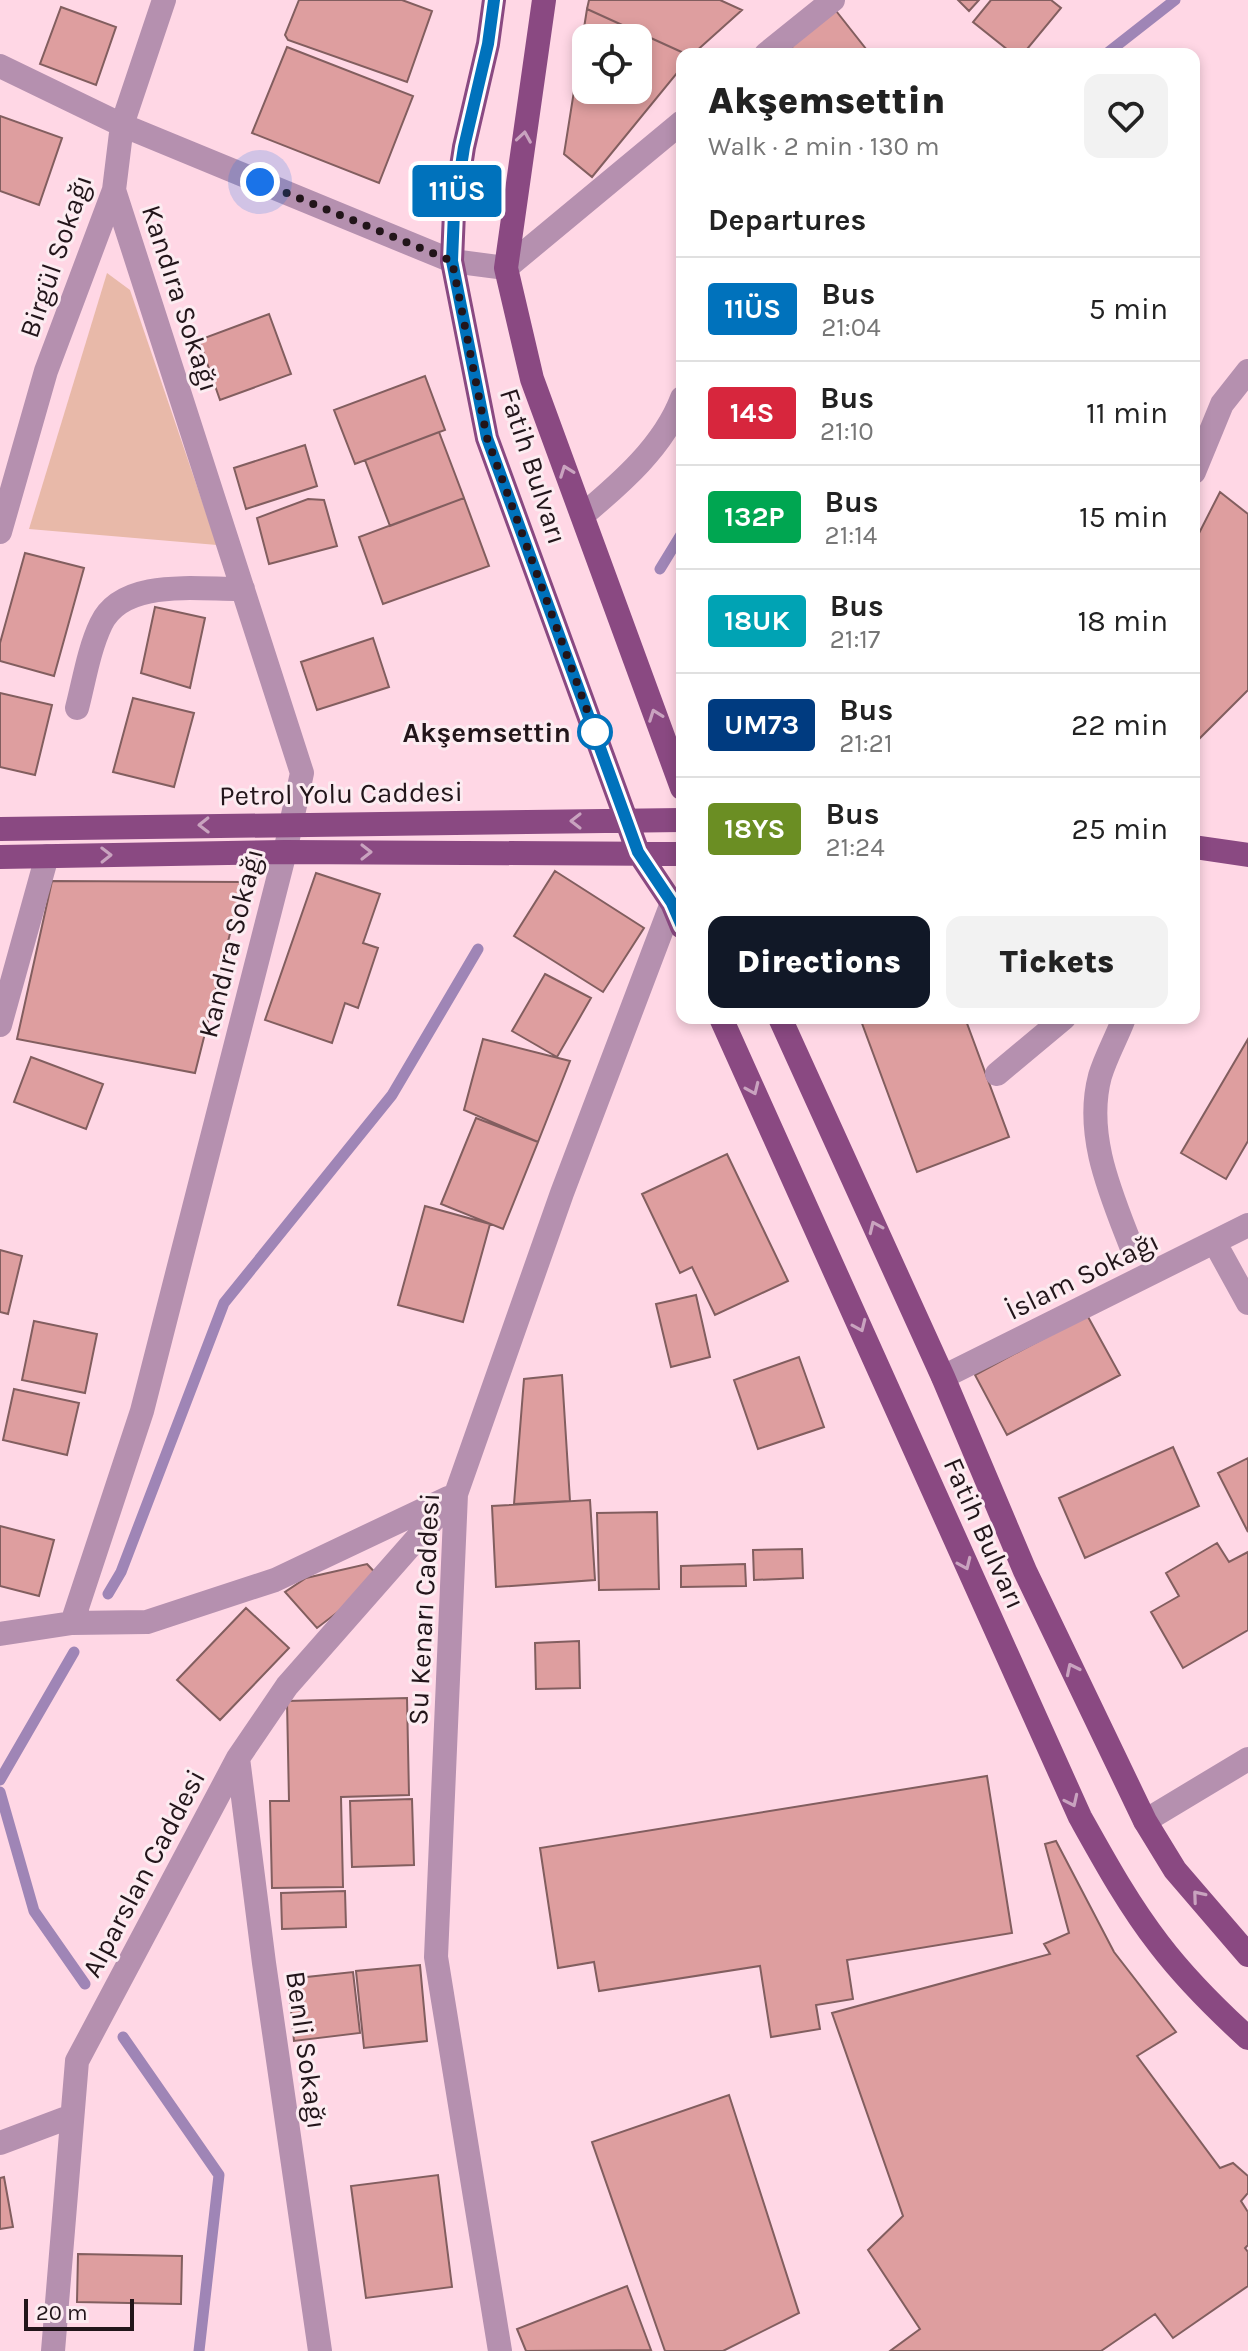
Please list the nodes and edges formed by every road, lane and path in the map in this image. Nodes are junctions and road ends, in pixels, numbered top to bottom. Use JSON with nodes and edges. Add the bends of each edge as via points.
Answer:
{"nodes":[{"id":1,"x":164,"y":0,"type":"edge"},
{"id":2,"x":494,"y":0,"type":"edge"},
{"id":3,"x":544,"y":0,"type":"edge"},
{"id":4,"x":833,"y":0,"type":"edge"},
{"id":5,"x":773,"y":48,"type":"edge"},
{"id":6,"x":0,"y":66,"type":"edge"},
{"id":7,"x":122,"y":125,"type":"junction"},
{"id":8,"x":676,"y":127,"type":"edge"},
{"id":9,"x":114,"y":190,"type":"junction"},
{"id":10,"x":452,"y":261,"type":"junction"},
{"id":11,"x":506,"y":268,"type":"junction"},
{"id":12,"x":1248,"y":371,"type":"edge"},
{"id":13,"x":676,"y":410,"type":"edge"},
{"id":14,"x":1200,"y":457,"type":"edge"},
{"id":15,"x":583,"y":515,"type":"junction"},
{"id":16,"x":0,"y":532,"type":"edge"},
{"id":17,"x":243,"y":589,"type":"junction"},
{"id":18,"x":77,"y":708,"type":"dead end"},
{"id":19,"x":676,"y":771,"type":"edge"},
{"id":20,"x":627,"y":820,"type":"junction"},
{"id":21,"x":676,"y":820,"type":"edge"},
{"id":22,"x":290,"y":823,"type":"junction"},
{"id":23,"x":0,"y":829,"type":"edge"},
{"id":24,"x":1200,"y":848,"type":"edge"},
{"id":25,"x":285,"y":852,"type":"junction"},
{"id":26,"x":638,"y":852,"type":"junction"},
{"id":27,"x":676,"y":854,"type":"edge"},
{"id":28,"x":47,"y":856,"type":"junction"},
{"id":29,"x":1248,"y":856,"type":"edge"},
{"id":30,"x":0,"y":857,"type":"edge"},
{"id":31,"x":1200,"y":858,"type":"edge"},
{"id":32,"x":672,"y":903,"type":"junction"},
{"id":33,"x":676,"y":913,"type":"edge"},
{"id":34,"x":724,"y":1024,"type":"edge"},
{"id":35,"x":783,"y":1024,"type":"edge"},
{"id":36,"x":1057,"y":1024,"type":"edge"},
{"id":37,"x":1122,"y":1024,"type":"edge"},
{"id":38,"x":0,"y":1025,"type":"edge"},
{"id":39,"x":997,"y":1074,"type":"dead end"},
{"id":40,"x":1248,"y":1225,"type":"edge"},
{"id":41,"x":1215,"y":1243,"type":"junction"},
{"id":42,"x":1133,"y":1251,"type":"dead end"},
{"id":43,"x":1248,"y":1303,"type":"edge"},
{"id":44,"x":943,"y":1377,"type":"junction"},
{"id":45,"x":456,"y":1494,"type":"junction"},
{"id":46,"x":72,"y":1623,"type":"junction"},
{"id":47,"x":0,"y":1634,"type":"edge"},
{"id":48,"x":238,"y":1758,"type":"junction"},
{"id":49,"x":1248,"y":1759,"type":"edge"},
{"id":50,"x":1145,"y":1821,"type":"junction"},
{"id":51,"x":1248,"y":1955,"type":"edge"},
{"id":52,"x":1248,"y":2038,"type":"edge"},
{"id":53,"x":72,"y":2116,"type":"junction"},
{"id":54,"x":0,"y":2143,"type":"edge"},
{"id":55,"x":53,"y":2351,"type":"edge"},
{"id":56,"x":320,"y":2351,"type":"edge"},
{"id":57,"x":500,"y":2351,"type":"edge"}],
"edges":[{"from":1,"to":7,"type":"street","name":"Birgül Sokağı"},
{"from":2,"to":10,"type":"main road","name":"Fatih Bulvarı","via":[[464,147]]},
{"from":11,"to":3,"type":"main road","name":"Fatih Bulvarı","one_way":true},
{"from":4,"to":5,"type":"street"},
{"from":6,"to":7,"type":"street"},
{"from":7,"to":9,"type":"street","name":"Birgül Sokağı"},
{"from":7,"to":10,"type":"street"},
{"from":8,"to":11,"type":"street"},
{"from":9,"to":16,"type":"street","name":"Birgül Sokağı","via":[[46,371]]},
{"from":9,"to":17,"type":"street","name":"Kandıra Sokağı"},
{"from":10,"to":11,"type":"street"},
{"from":10,"to":20,"type":"main road","name":"Fatih Bulvarı","via":[[487,438]]},
{"from":15,"to":11,"type":"main road","name":"Fatih Bulvarı","one_way":true,"via":[[532,379]]},
{"from":12,"to":14,"type":"street","via":[[1222,404]]},
{"from":13,"to":15,"type":"street","via":[[652,448]]},
{"from":19,"to":15,"type":"main road","name":"Fatih Bulvarı","one_way":true},
{"from":17,"to":18,"type":"street","via":[[150,590],[119,602],[100,626]]},
{"from":17,"to":22,"type":"street","name":"Kandıra Sokağı","via":[[302,773]]},
{"from":20,"to":21,"type":"main road","name":"Petrol Yolu Caddesi"},
{"from":20,"to":22,"type":"main road","name":"Petrol Yolu Caddesi","one_way":true},
{"from":20,"to":26,"type":"main road","name":"Fatih Bulvarı"},
{"from":22,"to":23,"type":"main road","name":"Petrol Yolu Caddesi","one_way":true},
{"from":22,"to":25,"type":"street","name":"Kandıra Sokağı"},
{"from":24,"to":29,"type":"main road"},
{"from":25,"to":26,"type":"main road","name":"Petrol Yolu Caddesi","one_way":true},
{"from":28,"to":25,"type":"main road","name":"Petrol Yolu Caddesi","one_way":true},
{"from":25,"to":46,"type":"street","name":"Kandıra Sokağı","via":[[142,1411]]},
{"from":26,"to":27,"type":"main road","name":"Petrol Yolu Caddesi"},
{"from":26,"to":32,"type":"main road","name":"Fatih Bulvarı"},
{"from":28,"to":30,"type":"main road","name":"Petrol Yolu Caddesi"},
{"from":28,"to":38,"type":"street"},
{"from":29,"to":31,"type":"main road"},
{"from":32,"to":33,"type":"main road","name":"Fatih Bulvarı"},
{"from":32,"to":45,"type":"street","name":"Su Kenarı Caddesi"},
{"from":34,"to":52,"type":"main road","name":"Fatih Bulvarı","one_way":true,"via":[[1080,1817],[1159,1944]]},
{"from":44,"to":35,"type":"main road","name":"Fatih Bulvarı","one_way":true},
{"from":36,"to":39,"type":"street"},
{"from":37,"to":42,"type":"street","via":[[1100,1076],[1095,1118],[1105,1179]]},
{"from":40,"to":41,"type":"street","name":"İslam Sokağı"},
{"from":41,"to":43,"type":"street"},
{"from":41,"to":44,"type":"street","name":"İslam Sokağı"},
{"from":50,"to":44,"type":"main road","name":"Fatih Bulvarı","one_way":true,"via":[[1025,1571]]},
{"from":45,"to":46,"type":"street","via":[[275,1580],[147,1622]]},
{"from":45,"to":48,"type":"street","name":"Alparslan Caddesi","via":[[287,1686]]},
{"from":45,"to":57,"type":"street","name":"Su Kenarı Caddesi","via":[[436,1957]]},
{"from":46,"to":47,"type":"street"},
{"from":48,"to":53,"type":"street","name":"Alparslan Caddesi","via":[[77,2061]]},
{"from":48,"to":56,"type":"street","name":"Benli Sokağı"},
{"from":49,"to":50,"type":"street"},
{"from":51,"to":50,"type":"main road","name":"Fatih Bulvarı","one_way":true,"via":[[1175,1870]]},
{"from":53,"to":54,"type":"street"},
{"from":53,"to":55,"type":"street","name":"Alparslan Caddesi"}]}
